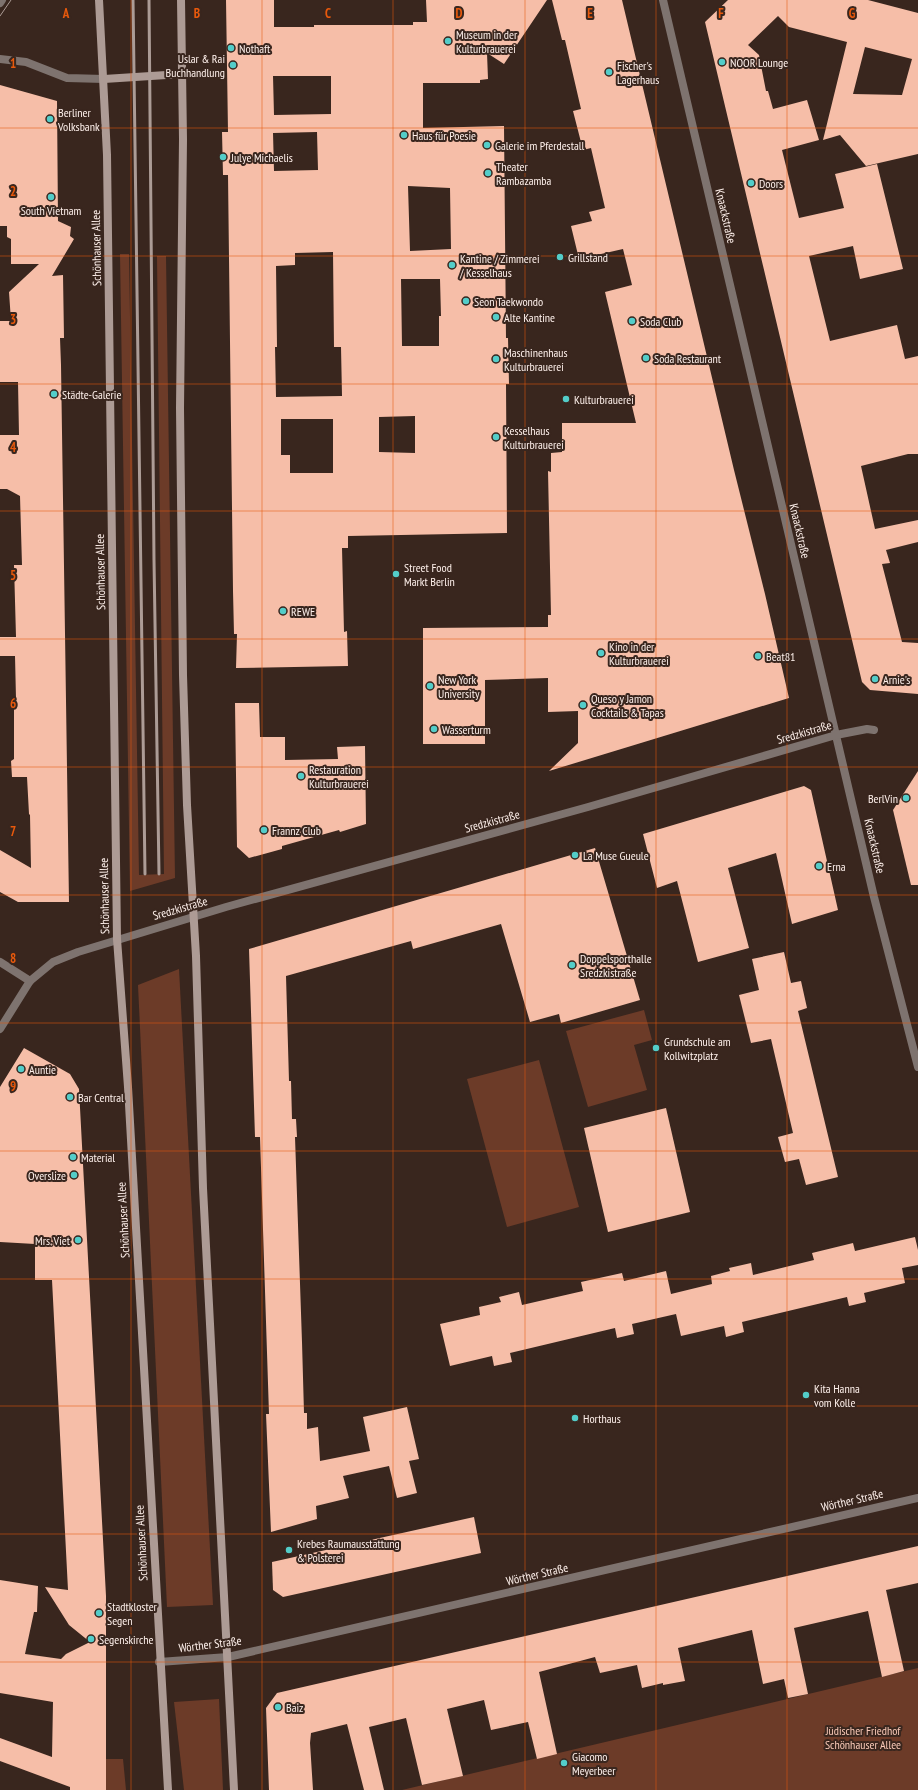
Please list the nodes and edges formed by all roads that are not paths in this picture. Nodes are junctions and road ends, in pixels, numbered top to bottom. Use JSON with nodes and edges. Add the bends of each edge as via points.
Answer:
{"nodes":[{"id":1,"x":99,"y":0,"type":"edge"},
{"id":2,"x":181,"y":0,"type":"edge"},
{"id":3,"x":663,"y":0,"type":"edge"},
{"id":4,"x":0,"y":59,"type":"edge"},
{"id":5,"x":182,"y":74,"type":"junction"},
{"id":6,"x":104,"y":79,"type":"junction"},
{"id":7,"x":874,"y":730,"type":"dead end"},
{"id":8,"x":836,"y":735,"type":"junction"},
{"id":9,"x":194,"y":917,"type":"junction"},
{"id":10,"x":117,"y":939,"type":"junction"},
{"id":11,"x":0,"y":962,"type":"edge"},
{"id":12,"x":30,"y":981,"type":"junction"},
{"id":13,"x":0,"y":1029,"type":"edge"},
{"id":14,"x":918,"y":1067,"type":"edge"},
{"id":15,"x":918,"y":1498,"type":"edge"},
{"id":16,"x":228,"y":1656,"type":"junction"},
{"id":17,"x":159,"y":1662,"type":"junction"},
{"id":18,"x":168,"y":1790,"type":"edge"},
{"id":19,"x":234,"y":1790,"type":"edge"}],
"edges":[{"from":1,"to":6,"type":"main road","name":"Schönhauser Allee"},
{"from":2,"to":5,"type":"main road"},
{"from":3,"to":8,"type":"street","name":"Knaackstraße"},
{"from":4,"to":6,"type":"street","via":[[26,62],[67,78]]},
{"from":5,"to":6,"type":"main road"},
{"from":5,"to":9,"type":"main road","via":[[180,408],[183,676]]},
{"from":6,"to":10,"type":"main road","name":"Schönhauser Allee"},
{"from":7,"to":8,"type":"street","name":"Sredzkistraße"},
{"from":8,"to":9,"type":"street","name":"Sredzkistraße"},
{"from":8,"to":14,"type":"street","name":"Knaackstraße"},
{"from":9,"to":10,"type":"street","name":"Sredzkistraße"},
{"from":9,"to":16,"type":"main road","via":[[203,1188]]},
{"from":10,"to":12,"type":"street","name":"Sredzkistraße","via":[[54,962]]},
{"from":10,"to":17,"type":"main road","name":"Schönhauser Allee"},
{"from":11,"to":12,"type":"street"},
{"from":12,"to":13,"type":"street","name":"Sredzkistraße"},
{"from":15,"to":16,"type":"street","name":"Wörther Straße"},
{"from":16,"to":17,"type":"street","name":"Wörther Straße"},
{"from":16,"to":19,"type":"main road"},
{"from":17,"to":18,"type":"main road","name":"Schönhauser Allee"}]}
